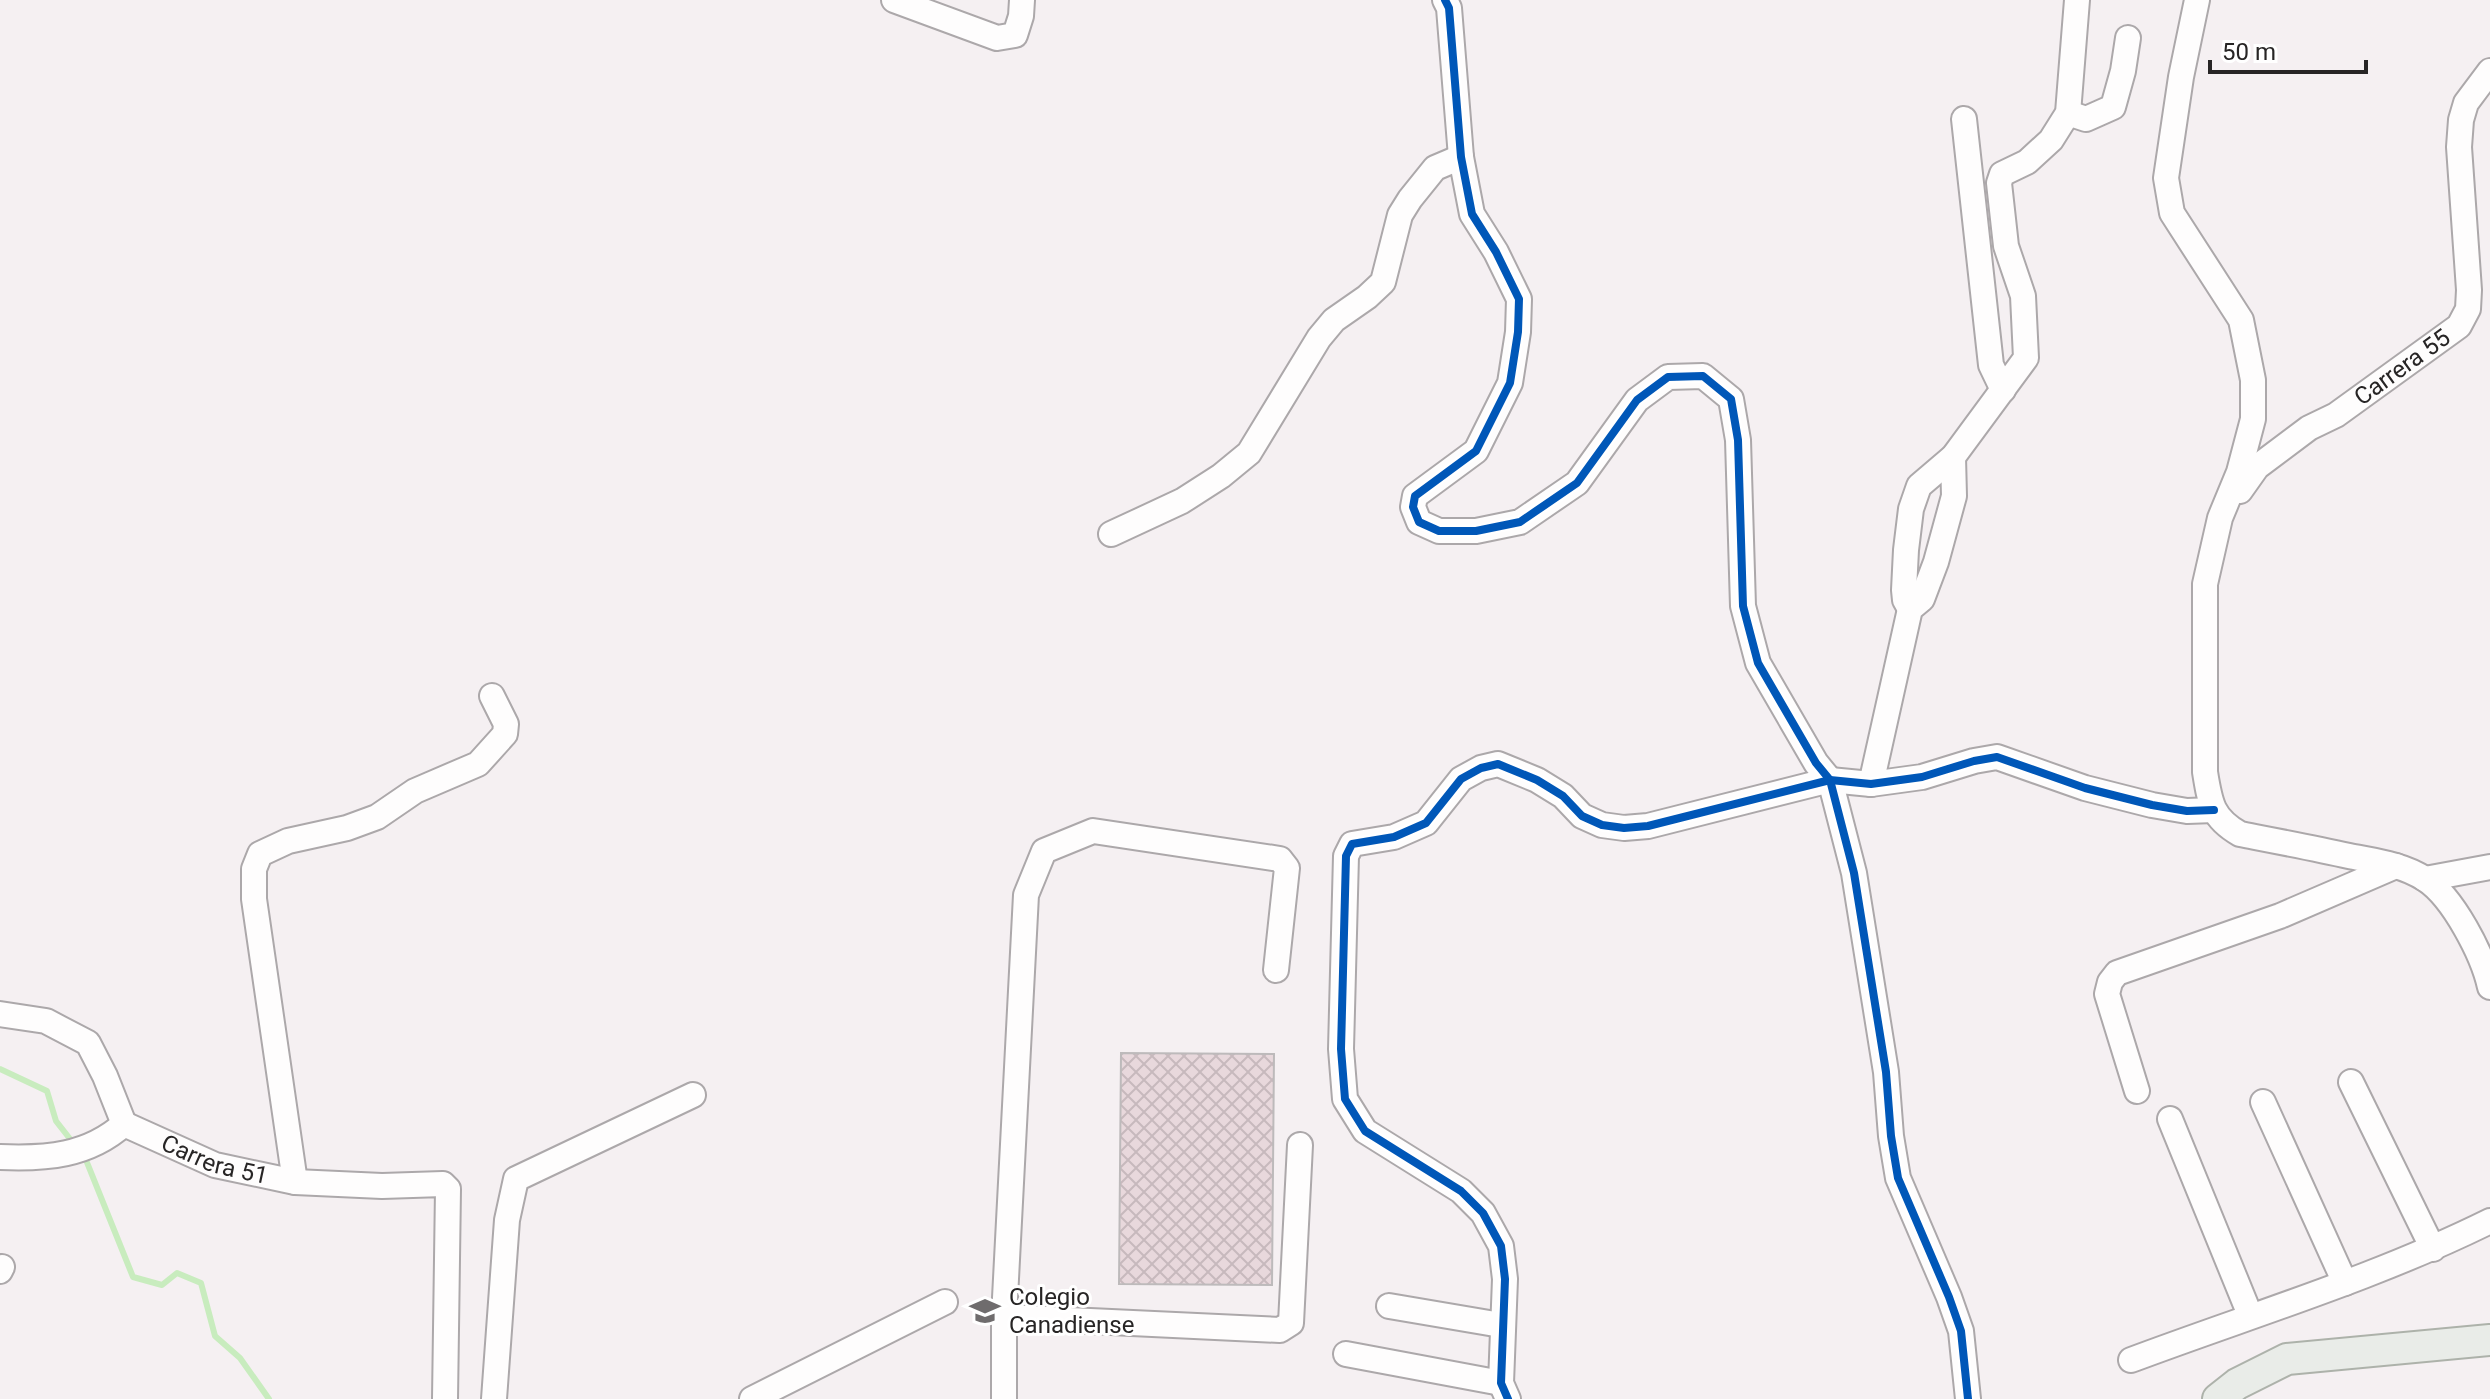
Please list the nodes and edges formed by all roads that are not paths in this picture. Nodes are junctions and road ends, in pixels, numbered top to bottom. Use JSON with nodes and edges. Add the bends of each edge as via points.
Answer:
{"nodes":[{"id":1,"x":894,"y":0,"type":"edge"},
{"id":2,"x":1022,"y":0,"type":"edge"},
{"id":3,"x":1445,"y":0,"type":"edge"},
{"id":4,"x":2077,"y":0,"type":"edge"},
{"id":5,"x":2197,"y":0,"type":"edge"},
{"id":6,"x":2128,"y":38,"type":"dead end"},
{"id":7,"x":2490,"y":71,"type":"edge"},
{"id":8,"x":2068,"y":113,"type":"junction"},
{"id":9,"x":1964,"y":119,"type":"dead end"},
{"id":10,"x":1461,"y":157,"type":"junction"},
{"id":11,"x":2479,"y":306,"type":"edge"},
{"id":12,"x":2003,"y":390,"type":"junction"},
{"id":13,"x":1953,"y":457,"type":"junction"},
{"id":14,"x":2220,"y":518,"type":"junction"},
{"id":15,"x":1111,"y":534,"type":"dead end"},
{"id":16,"x":1910,"y":609,"type":"junction"},
{"id":17,"x":492,"y":696,"type":"dead end"},
{"id":18,"x":1830,"y":780,"type":"junction"},
{"id":19,"x":1871,"y":784,"type":"junction"},
{"id":20,"x":2214,"y":810,"type":"junction"},
{"id":21,"x":2396,"y":866,"type":"junction"},
{"id":22,"x":2490,"y":867,"type":"edge"},
{"id":23,"x":2425,"y":879,"type":"junction"},
{"id":24,"x":1276,"y":970,"type":"dead end"},
{"id":25,"x":2489,"y":976,"type":"edge"},
{"id":26,"x":0,"y":1014,"type":"edge"},
{"id":27,"x":2351,"y":1082,"type":"dead end"},
{"id":28,"x":2137,"y":1091,"type":"dead end"},
{"id":29,"x":693,"y":1095,"type":"dead end"},
{"id":30,"x":2263,"y":1102,"type":"dead end"},
{"id":31,"x":2170,"y":1119,"type":"dead end"},
{"id":32,"x":124,"y":1124,"type":"junction"},
{"id":33,"x":1300,"y":1145,"type":"dead end"},
{"id":34,"x":0,"y":1157,"type":"edge"},
{"id":35,"x":295,"y":1182,"type":"junction"},
{"id":36,"x":2490,"y":1221,"type":"edge"},
{"id":37,"x":2433,"y":1249,"type":"junction"},
{"id":38,"x":2345,"y":1283,"type":"junction"},
{"id":39,"x":945,"y":1302,"type":"dead end"},
{"id":40,"x":1389,"y":1306,"type":"dead end"},
{"id":41,"x":2250,"y":1315,"type":"junction"},
{"id":42,"x":1004,"y":1317,"type":"junction"},
{"id":43,"x":1501,"y":1325,"type":"junction"},
{"id":44,"x":2490,"y":1340,"type":"edge"},
{"id":45,"x":1346,"y":1354,"type":"dead end"},
{"id":46,"x":2131,"y":1360,"type":"dead end"},
{"id":47,"x":1504,"y":1391,"type":"edge"},
{"id":48,"x":445,"y":1399,"type":"edge"},
{"id":49,"x":494,"y":1399,"type":"edge"},
{"id":50,"x":752,"y":1399,"type":"edge"},
{"id":51,"x":1004,"y":1399,"type":"edge"},
{"id":52,"x":1968,"y":1399,"type":"edge"},
{"id":53,"x":2218,"y":1399,"type":"edge"}],
"edges":[{"from":1,"to":2,"type":"street","via":[[997,38],[1015,35]]},
{"from":3,"to":10,"type":"street"},
{"from":4,"to":8,"type":"street"},
{"from":5,"to":14,"type":"street","via":[[2166,178],[2172,213],[2241,320],[2253,380],[2253,419]]},
{"from":6,"to":8,"type":"street","via":[[2113,107],[2086,119]]},
{"from":7,"to":11,"type":"street","name":"Carrera 55","via":[[2466,103],[2459,147],[2469,290]]},
{"from":8,"to":12,"type":"street","via":[[2051,140],[2027,162],[2002,174],[1999,183],[2006,246],[2023,296],[2026,358]]},
{"from":9,"to":12,"type":"street","via":[[1991,365]]},
{"from":10,"to":15,"type":"street","via":[[1435,168],[1410,199],[1400,215],[1383,282],[1319,338],[1249,453],[1182,501]]},
{"from":10,"to":18,"type":"street","via":[[1472,214],[1519,299],[1518,332],[1510,383],[1476,451],[1415,496],[1419,522],[1439,531],[1476,531],[1520,522],[1577,483],[1637,400],[1668,377],[1703,376],[1731,399],[1738,440],[1743,606],[1758,663]]},
{"from":11,"to":14,"type":"street","name":"Carrera 55","via":[[2459,326],[2257,467]]},
{"from":12,"to":13,"type":"street"},
{"from":13,"to":16,"type":"street","via":[[1954,496],[1936,562],[1922,599]]},
{"from":13,"to":16,"type":"street","via":[[1919,486],[1911,509],[1904,590]]},
{"from":14,"to":20,"type":"street","via":[[2204,605],[2205,772]]},
{"from":16,"to":19,"type":"street"},
{"from":17,"to":35,"type":"street","via":[[506,724],[505,734],[478,764],[415,791],[377,817],[288,841],[260,854],[257,861],[254,899]]},
{"from":18,"to":19,"type":"street"},
{"from":18,"to":43,"type":"street","via":[[1624,828],[1582,816],[1563,796],[1498,764],[1461,779],[1426,823],[1394,837],[1352,844],[1346,856],[1341,1049],[1345,1099],[1365,1131],[1461,1191],[1483,1213],[1501,1246]]},
{"from":18,"to":52,"type":"street","via":[[1854,873],[1898,1178],[1961,1331]]},
{"from":19,"to":20,"type":"street","via":[[1997,757],[2085,788],[2187,811]]},
{"from":20,"to":21,"type":"street","via":[[2223,824],[2240,834]]},
{"from":21,"to":23,"type":"street"},
{"from":21,"to":28,"type":"street","via":[[2280,916],[2117,973],[2107,994]]},
{"from":22,"to":23,"type":"street"},
{"from":23,"to":25,"type":"street","via":[[2443,894]]},
{"from":24,"to":42,"type":"street","via":[[1287,868],[1280,859],[1093,831],[1044,851],[1026,895]]},
{"from":26,"to":32,"type":"street","via":[[46,1021],[88,1043]]},
{"from":27,"to":37,"type":"street"},
{"from":29,"to":49,"type":"street","via":[[516,1179],[507,1220]]},
{"from":30,"to":38,"type":"street"},
{"from":31,"to":41,"type":"street"},
{"from":32,"to":34,"type":"street","via":[[107,1139],[77,1151]]},
{"from":32,"to":35,"type":"street","name":"Carrera 51","via":[[215,1165]]},
{"from":33,"to":42,"type":"street","via":[[1291,1323],[1280,1330]]},
{"from":35,"to":48,"type":"street","name":"Carrera 51","via":[[443,1184],[448,1189]]},
{"from":36,"to":37,"type":"street"},
{"from":37,"to":38,"type":"street"},
{"from":38,"to":41,"type":"street"},
{"from":39,"to":50,"type":"street"},
{"from":40,"to":43,"type":"street"},
{"from":41,"to":46,"type":"street"},
{"from":42,"to":51,"type":"street"},
{"from":43,"to":47,"type":"street"},
{"from":44,"to":53,"type":"main road","via":[[2287,1359]]},
{"from":45,"to":47,"type":"street"}]}
